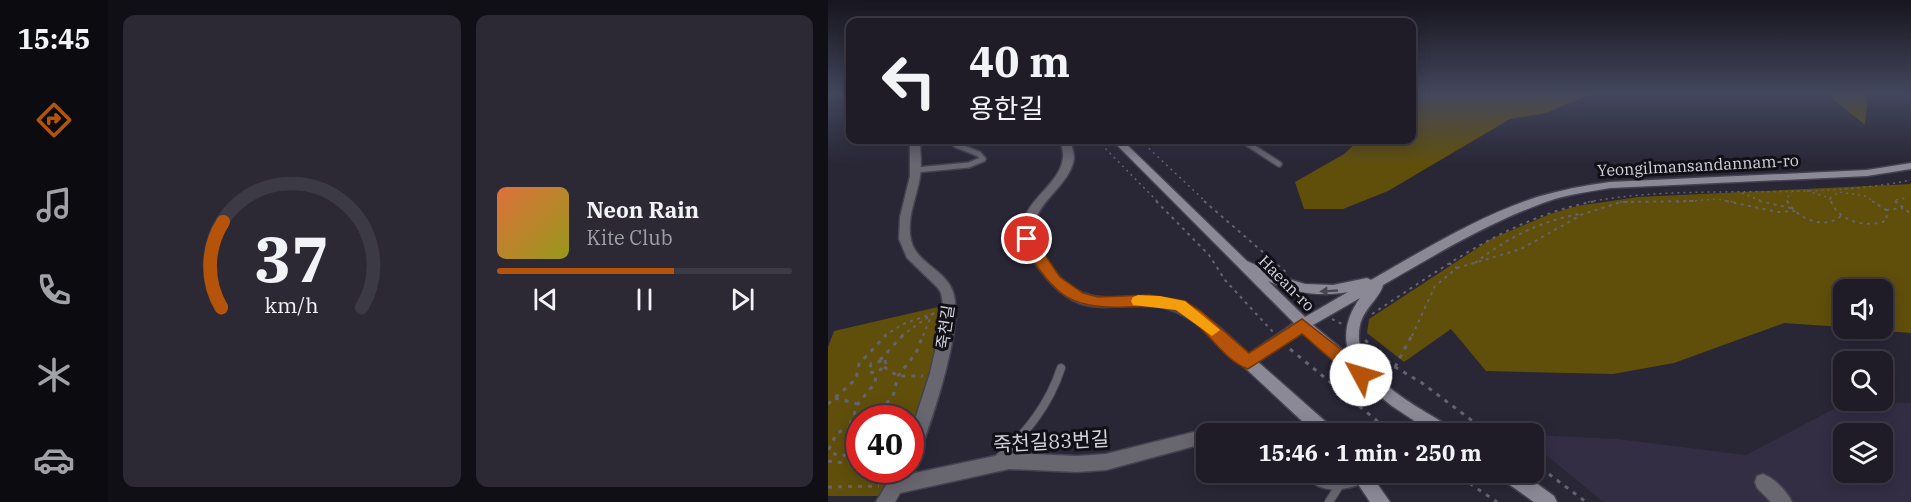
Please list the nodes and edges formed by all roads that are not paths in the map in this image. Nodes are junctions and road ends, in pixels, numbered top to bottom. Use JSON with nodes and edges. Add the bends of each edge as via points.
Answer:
{"nodes":[{"id":1,"x":915,"y":144,"type":"edge"},
{"id":2,"x":956,"y":144,"type":"edge"},
{"id":3,"x":1066,"y":144,"type":"edge"},
{"id":4,"x":1121,"y":144,"type":"edge"},
{"id":5,"x":1248,"y":144,"type":"edge"},
{"id":6,"x":1279,"y":164,"type":"dead end"},
{"id":7,"x":1911,"y":166,"type":"edge"},
{"id":8,"x":915,"y":170,"type":"junction"},
{"id":9,"x":1236,"y":259,"type":"junction"},
{"id":10,"x":1386,"y":277,"type":"junction"},
{"id":11,"x":1302,"y":325,"type":"junction"},
{"id":12,"x":1248,"y":362,"type":"junction"},
{"id":13,"x":1061,"y":368,"type":"dead end"},
{"id":14,"x":1372,"y":383,"type":"junction"},
{"id":15,"x":924,"y":412,"type":"edge"},
{"id":16,"x":1316,"y":423,"type":"edge"},
{"id":17,"x":1432,"y":423,"type":"edge"},
{"id":18,"x":1196,"y":439,"type":"edge"},
{"id":19,"x":994,"y":462,"type":"junction"},
{"id":20,"x":1763,"y":482,"type":"dead end"},
{"id":21,"x":1341,"y":483,"type":"edge"},
{"id":22,"x":1366,"y":483,"type":"edge"},
{"id":23,"x":1521,"y":483,"type":"edge"},
{"id":24,"x":897,"y":485,"type":"joint"},
{"id":25,"x":885,"y":502,"type":"edge"},
{"id":26,"x":1329,"y":502,"type":"edge"},
{"id":27,"x":1381,"y":502,"type":"edge"},
{"id":28,"x":1548,"y":502,"type":"edge"},
{"id":29,"x":1783,"y":502,"type":"edge"}],
"edges":[{"from":1,"to":8,"type":"street","name":"죽천길"},
{"from":2,"to":8,"type":"lane","via":[[983,159],[969,165]]},
{"from":3,"to":12,"type":"street","via":[[1063,173],[1036,206],[1026,232],[1030,246],[1055,280],[1069,293],[1088,301],[1160,301],[1180,305]]},
{"from":4,"to":9,"type":"street","name":"Haean-ro"},
{"from":5,"to":6,"type":"lane"},
{"from":7,"to":10,"type":"street","name":"Yeongilmansandannam-ro","via":[[1577,190],[1520,206],[1485,221]]},
{"from":8,"to":15,"type":"street","name":"죽천길","via":[[903,227],[907,248],[942,286],[949,303],[936,375]]},
{"from":10,"to":9,"type":"street","one_way":true,"via":[[1340,290],[1310,291],[1278,281]]},
{"from":9,"to":11,"type":"street","name":"Haean-ro"},
{"from":10,"to":11,"type":"street","name":"Yeongilmansandannam-ro"},
{"from":10,"to":14,"type":"street","via":[[1360,307],[1352,326],[1353,349]]},
{"from":11,"to":12,"type":"street","name":"Yeongilmansandannam-ro"},
{"from":11,"to":14,"type":"street","name":"Haean-ro"},
{"from":12,"to":16,"type":"street"},
{"from":13,"to":19,"type":"lane","via":[[1052,396],[1022,435]]},
{"from":14,"to":17,"type":"street","name":"Haean-ro"},
{"from":18,"to":19,"type":"street","name":"죽천길83번길","via":[[1090,464]]},
{"from":19,"to":24,"type":"street","name":"죽천길83번길"},
{"from":20,"to":29,"type":"street"},
{"from":21,"to":26,"type":"lane"},
{"from":22,"to":27,"type":"street"},
{"from":23,"to":28,"type":"street"},
{"from":24,"to":25,"type":"street"}]}
